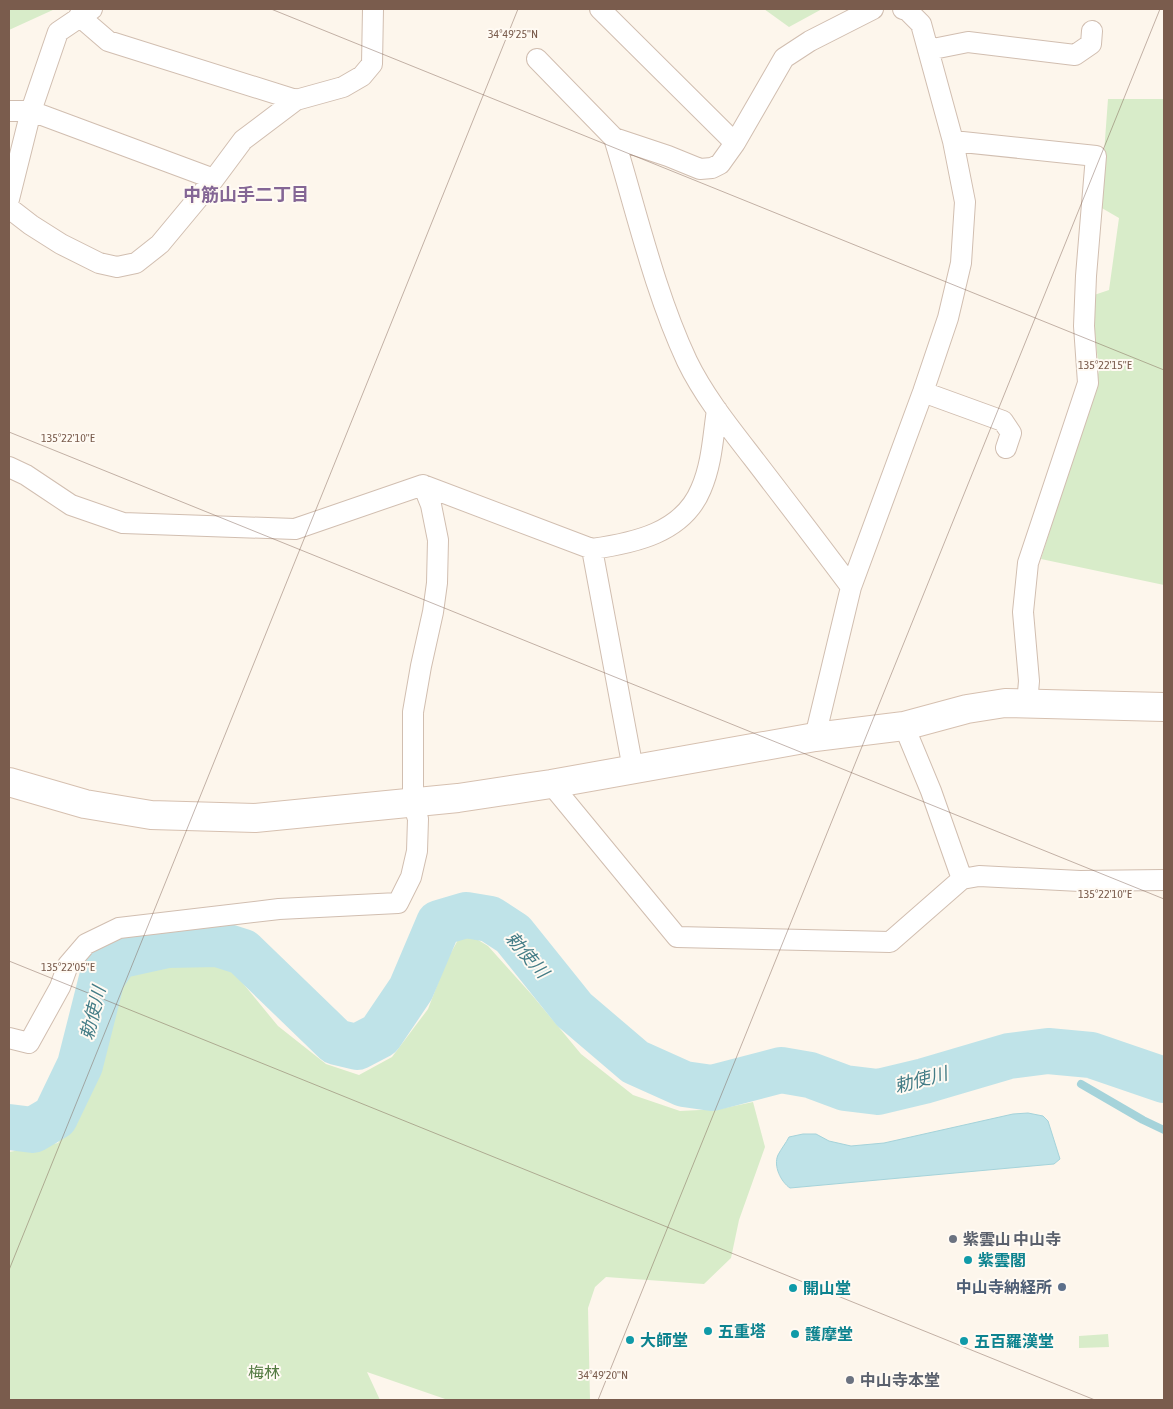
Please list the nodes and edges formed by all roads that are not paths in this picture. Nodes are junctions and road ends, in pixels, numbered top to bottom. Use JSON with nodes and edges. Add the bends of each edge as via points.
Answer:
{"nodes":[{"id":1,"x":373,"y":9,"type":"edge"},
{"id":2,"x":600,"y":9,"type":"edge"},
{"id":3,"x":873,"y":9,"type":"edge"},
{"id":4,"x":903,"y":9,"type":"edge"},
{"id":5,"x":85,"y":12,"type":"edge"},
{"id":6,"x":1092,"y":31,"type":"dead end"},
{"id":7,"x":928,"y":50,"type":"junction"},
{"id":8,"x":536,"y":59,"type":"dead end"},
{"id":9,"x":296,"y":100,"type":"junction"},
{"id":10,"x":9,"y":111,"type":"edge"},
{"id":11,"x":31,"y":111,"type":"junction"},
{"id":12,"x":614,"y":138,"type":"junction"},
{"id":13,"x":953,"y":142,"type":"junction"},
{"id":14,"x":735,"y":143,"type":"junction"},
{"id":15,"x":214,"y":179,"type":"junction"},
{"id":16,"x":9,"y":199,"type":"edge"},
{"id":17,"x":9,"y":208,"type":"edge"},
{"id":18,"x":923,"y":392,"type":"junction"},
{"id":19,"x":716,"y":410,"type":"junction"},
{"id":20,"x":1006,"y":448,"type":"dead end"},
{"id":21,"x":9,"y":467,"type":"edge"},
{"id":22,"x":423,"y":485,"type":"junction"},
{"id":23,"x":592,"y":549,"type":"junction"},
{"id":24,"x":851,"y":587,"type":"junction"},
{"id":25,"x":1028,"y":704,"type":"junction"},
{"id":26,"x":1164,"y":707,"type":"edge"},
{"id":27,"x":904,"y":726,"type":"junction"},
{"id":28,"x":815,"y":738,"type":"junction"},
{"id":29,"x":633,"y":769,"type":"junction"},
{"id":30,"x":9,"y":782,"type":"edge"},
{"id":31,"x":551,"y":784,"type":"junction"},
{"id":32,"x":413,"y":803,"type":"junction"},
{"id":33,"x":962,"y":879,"type":"junction"},
{"id":34,"x":1164,"y":880,"type":"edge"},
{"id":35,"x":9,"y":1038,"type":"edge"}],
"edges":[{"from":1,"to":9,"type":"street","via":[[372,64],[362,76],[343,87]]},
{"from":2,"to":14,"type":"street"},
{"from":3,"to":14,"type":"street","via":[[784,58]]},
{"from":4,"to":7,"type":"street","via":[[921,24]]},
{"from":5,"to":9,"type":"street","via":[[108,41]]},
{"from":5,"to":11,"type":"street","via":[[58,32]]},
{"from":6,"to":7,"type":"street","via":[[1091,44],[1075,55],[968,42]]},
{"from":7,"to":13,"type":"street"},
{"from":8,"to":12,"type":"street"},
{"from":9,"to":15,"type":"street","via":[[243,140]]},
{"from":10,"to":11,"type":"street"},
{"from":11,"to":15,"type":"street"},
{"from":11,"to":16,"type":"street"},
{"from":12,"to":14,"type":"street","via":[[700,169],[720,164]]},
{"from":12,"to":19,"type":"street","via":[[646,254],[666,310],[688,361]]},
{"from":13,"to":18,"type":"street","via":[[965,202],[961,263],[948,318]]},
{"from":13,"to":25,"type":"street","via":[[1096,156],[1084,326],[1088,383],[1028,563],[1023,612]]},
{"from":15,"to":17,"type":"street","via":[[160,244],[136,263],[117,267],[99,263],[61,244]]},
{"from":18,"to":20,"type":"street","via":[[1003,421],[1011,433]]},
{"from":18,"to":24,"type":"street"},
{"from":19,"to":23,"type":"street","via":[[710,458],[694,504],[664,530],[624,544]]},
{"from":19,"to":24,"type":"street"},
{"from":21,"to":22,"type":"street","via":[[71,505],[123,523],[295,530]]},
{"from":22,"to":23,"type":"street"},
{"from":22,"to":32,"type":"street","via":[[438,540],[437,582],[413,712]]},
{"from":23,"to":29,"type":"street"},
{"from":24,"to":28,"type":"street"},
{"from":25,"to":26,"type":"street"},
{"from":25,"to":27,"type":"street","via":[[988,705]]},
{"from":27,"to":28,"type":"street"},
{"from":27,"to":33,"type":"street","via":[[931,790]]},
{"from":28,"to":29,"type":"street"},
{"from":29,"to":31,"type":"street"},
{"from":30,"to":32,"type":"street","via":[[85,804],[151,815],[255,818]]},
{"from":31,"to":32,"type":"street"},
{"from":31,"to":33,"type":"street","via":[[677,937],[890,942]]},
{"from":32,"to":35,"type":"street","via":[[418,819],[417,851],[411,877],[398,903],[279,908],[119,928],[86,944],[68,965],[60,987],[29,1043]]},
{"from":33,"to":34,"type":"street","via":[[980,876],[1080,881]]}]}
